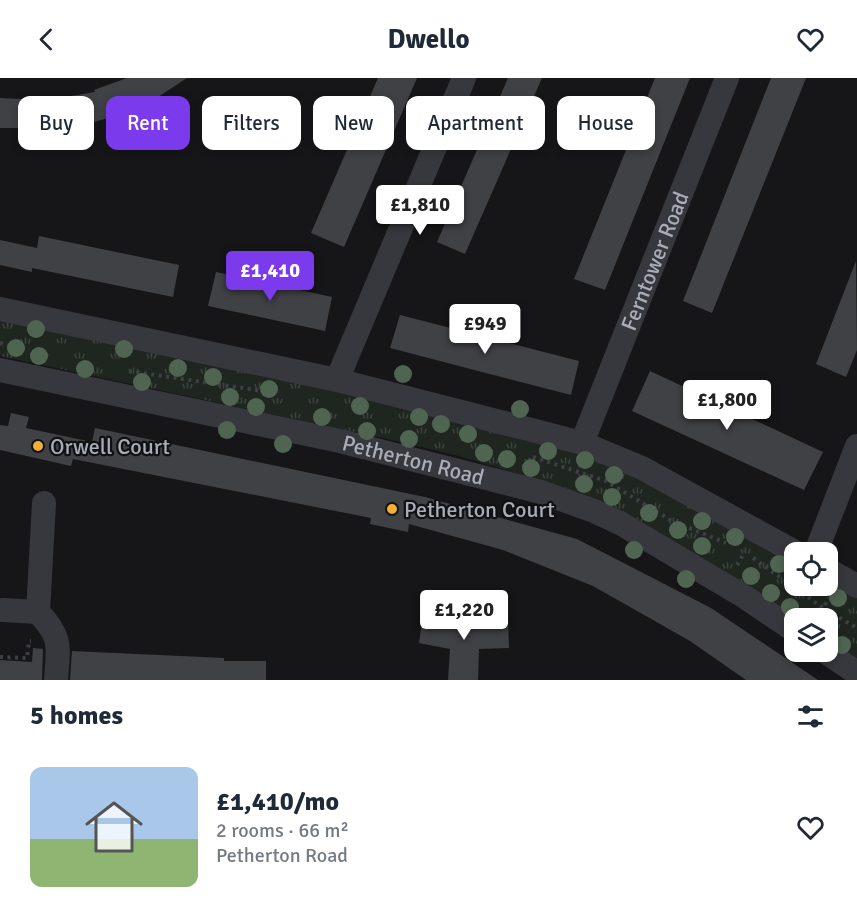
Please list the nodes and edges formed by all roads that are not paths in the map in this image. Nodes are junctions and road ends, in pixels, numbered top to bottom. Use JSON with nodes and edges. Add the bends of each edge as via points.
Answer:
{"nodes":[{"id":1,"x":464,"y":78,"type":"edge"},
{"id":2,"x":727,"y":78,"type":"edge"},
{"id":3,"x":0,"y":309,"type":"edge"},
{"id":4,"x":0,"y":370,"type":"edge"},
{"id":5,"x":337,"y":380,"type":"junction"},
{"id":6,"x":582,"y":443,"type":"junction"},
{"id":7,"x":857,"y":446,"type":"edge"},
{"id":8,"x":44,"y":503,"type":"dead end"},
{"id":9,"x":820,"y":542,"type":"edge"},
{"id":10,"x":784,"y":546,"type":"edge"},
{"id":11,"x":838,"y":582,"type":"edge"},
{"id":12,"x":857,"y":586,"type":"edge"},
{"id":13,"x":3,"y":610,"type":"dead end"},
{"id":14,"x":38,"y":612,"type":"junction"},
{"id":15,"x":784,"y":624,"type":"edge"},
{"id":16,"x":838,"y":660,"type":"edge"},
{"id":17,"x":857,"y":673,"type":"edge"},
{"id":18,"x":56,"y":680,"type":"edge"}],
"edges":[{"from":1,"to":5,"type":"street"},
{"from":2,"to":6,"type":"street","name":"Ferntower Road"},
{"from":3,"to":5,"type":"street"},
{"from":4,"to":15,"type":"street","name":"Petherton Road","via":[[340,441],[541,492],[620,523]]},
{"from":5,"to":6,"type":"street"},
{"from":6,"to":10,"type":"street","via":[[642,468]]},
{"from":7,"to":9,"type":"street"},
{"from":8,"to":14,"type":"street"},
{"from":11,"to":12,"type":"street"},
{"from":13,"to":14,"type":"street"},
{"from":14,"to":18,"type":"street","via":[[58,643]]},
{"from":16,"to":17,"type":"street"}]}
